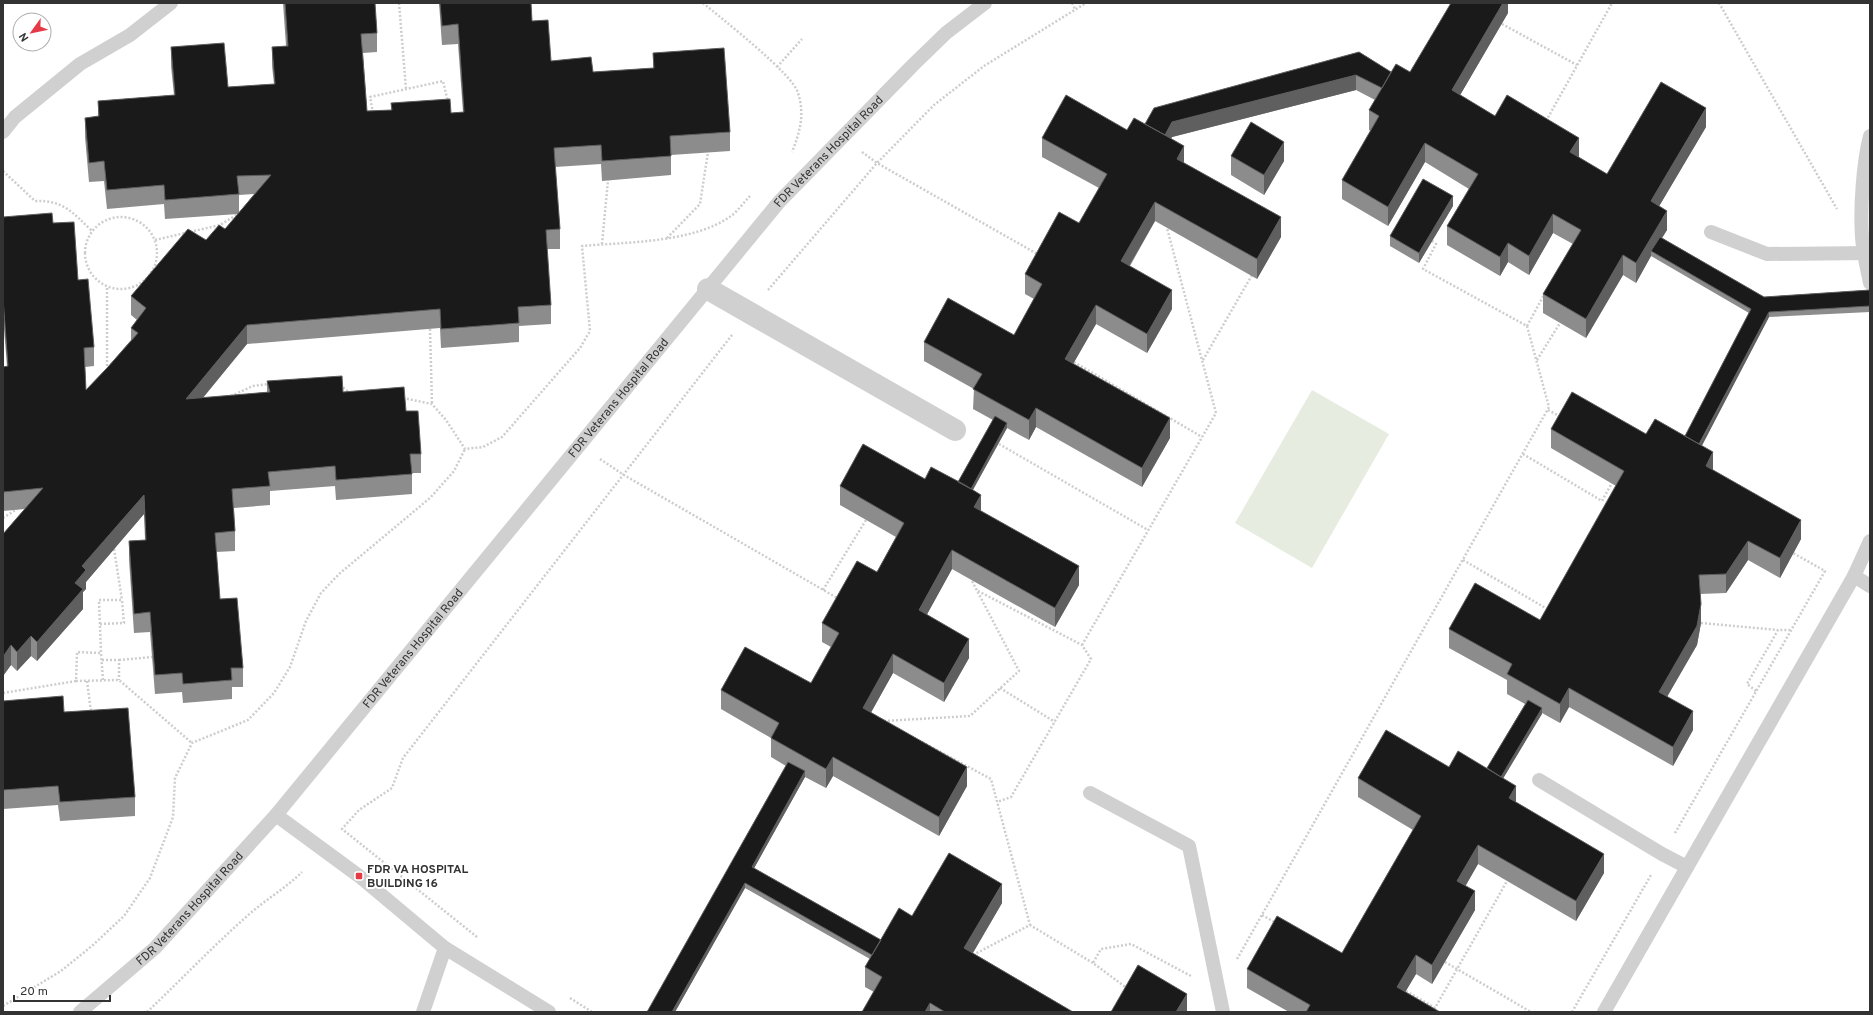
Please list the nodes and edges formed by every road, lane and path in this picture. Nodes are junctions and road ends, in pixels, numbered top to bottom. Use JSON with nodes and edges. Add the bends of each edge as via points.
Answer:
{"nodes":[{"id":1,"x":171,"y":3,"type":"edge"},
{"id":2,"x":399,"y":3,"type":"edge"},
{"id":3,"x":703,"y":3,"type":"edge"},
{"id":4,"x":985,"y":3,"type":"edge"},
{"id":5,"x":1072,"y":3,"type":"edge"},
{"id":6,"x":1086,"y":3,"type":"edge"},
{"id":7,"x":1612,"y":3,"type":"edge"},
{"id":8,"x":1719,"y":3,"type":"edge"},
{"id":9,"x":1075,"y":9,"type":"junction"},
{"id":10,"x":1502,"y":24,"type":"dead end"},
{"id":11,"x":802,"y":39,"type":"dead end"},
{"id":12,"x":1577,"y":65,"type":"junction"},
{"id":13,"x":777,"y":67,"type":"junction"},
{"id":14,"x":406,"y":89,"type":"junction"},
{"id":15,"x":448,"y":103,"type":"edge"},
{"id":16,"x":374,"y":117,"type":"edge"},
{"id":17,"x":1543,"y":126,"type":"edge"},
{"id":18,"x":3,"y":132,"type":"edge"},
{"id":19,"x":1870,"y":136,"type":"edge"},
{"id":20,"x":859,"y":150,"type":"dead end"},
{"id":21,"x":708,"y":152,"type":"edge"},
{"id":22,"x":791,"y":154,"type":"dead end"},
{"id":23,"x":877,"y":163,"type":"junction"},
{"id":24,"x":3,"y":171,"type":"edge"},
{"id":25,"x":608,"y":180,"type":"edge"},
{"id":26,"x":753,"y":193,"type":"dead end"},
{"id":27,"x":239,"y":214,"type":"edge"},
{"id":28,"x":1839,"y":214,"type":"dead end"},
{"id":29,"x":1167,"y":228,"type":"edge"},
{"id":30,"x":92,"y":231,"type":"junction"},
{"id":31,"x":1711,"y":232,"type":"dead end"},
{"id":32,"x":667,"y":238,"type":"junction"},
{"id":33,"x":155,"y":240,"type":"junction"},
{"id":34,"x":1432,"y":242,"type":"edge"},
{"id":35,"x":602,"y":244,"type":"junction"},
{"id":36,"x":1867,"y":253,"type":"edge"},
{"id":37,"x":1044,"y":258,"type":"edge"},
{"id":38,"x":1252,"y":275,"type":"edge"},
{"id":39,"x":1870,"y":283,"type":"edge"},
{"id":40,"x":107,"y":287,"type":"junction"},
{"id":41,"x":708,"y":289,"type":"junction"},
{"id":42,"x":766,"y":292,"type":"dead end"},
{"id":43,"x":1546,"y":292,"type":"edge"},
{"id":44,"x":1560,"y":324,"type":"edge"},
{"id":45,"x":1527,"y":326,"type":"junction"},
{"id":46,"x":430,"y":329,"type":"edge"},
{"id":47,"x":736,"y":330,"type":"dead end"},
{"id":48,"x":1203,"y":360,"type":"junction"},
{"id":49,"x":1536,"y":360,"type":"junction"},
{"id":50,"x":1074,"y":362,"type":"edge"},
{"id":51,"x":107,"y":372,"type":"edge"},
{"id":52,"x":335,"y":380,"type":"edge"},
{"id":53,"x":276,"y":383,"type":"edge"},
{"id":54,"x":355,"y":396,"type":"edge"},
{"id":55,"x":228,"y":398,"type":"edge"},
{"id":56,"x":398,"y":398,"type":"edge"},
{"id":57,"x":432,"y":404,"type":"junction"},
{"id":58,"x":1548,"y":410,"type":"junction"},
{"id":59,"x":1566,"y":420,"type":"edge"},
{"id":60,"x":955,"y":430,"type":"dead end"},
{"id":61,"x":1202,"y":437,"type":"junction"},
{"id":62,"x":999,"y":444,"type":"edge"},
{"id":63,"x":465,"y":450,"type":"junction"},
{"id":64,"x":1522,"y":454,"type":"junction"},
{"id":65,"x":600,"y":459,"type":"dead end"},
{"id":66,"x":624,"y":475,"type":"junction"},
{"id":67,"x":1612,"y":483,"type":"edge"},
{"id":68,"x":17,"y":509,"type":"edge"},
{"id":69,"x":3,"y":518,"type":"edge"},
{"id":70,"x":866,"y":520,"type":"edge"},
{"id":71,"x":1148,"y":530,"type":"junction"},
{"id":72,"x":1870,"y":541,"type":"edge"},
{"id":73,"x":114,"y":549,"type":"edge"},
{"id":74,"x":1793,"y":553,"type":"edge"},
{"id":75,"x":1463,"y":560,"type":"junction"},
{"id":76,"x":1854,"y":576,"type":"junction"},
{"id":77,"x":972,"y":581,"type":"edge"},
{"id":78,"x":1870,"y":586,"type":"edge"},
{"id":79,"x":823,"y":590,"type":"junction"},
{"id":80,"x":978,"y":591,"type":"junction"},
{"id":81,"x":122,"y":600,"type":"junction"},
{"id":82,"x":845,"y":602,"type":"edge"},
{"id":83,"x":1555,"y":613,"type":"edge"},
{"id":84,"x":1701,"y":623,"type":"edge"},
{"id":85,"x":100,"y":624,"type":"junction"},
{"id":86,"x":1778,"y":630,"type":"junction"},
{"id":87,"x":1791,"y":630,"type":"junction"},
{"id":88,"x":1082,"y":644,"type":"junction"},
{"id":89,"x":101,"y":653,"type":"junction"},
{"id":90,"x":152,"y":657,"type":"edge"},
{"id":91,"x":102,"y":660,"type":"junction"},
{"id":92,"x":119,"y":660,"type":"junction"},
{"id":93,"x":103,"y":680,"type":"junction"},
{"id":94,"x":119,"y":680,"type":"junction"},
{"id":95,"x":76,"y":681,"type":"junction"},
{"id":96,"x":87,"y":681,"type":"junction"},
{"id":97,"x":1000,"y":688,"type":"junction"},
{"id":98,"x":1756,"y":691,"type":"junction"},
{"id":99,"x":3,"y":693,"type":"edge"},
{"id":100,"x":92,"y":715,"type":"edge"},
{"id":101,"x":877,"y":717,"type":"edge"},
{"id":102,"x":884,"y":721,"type":"junction"},
{"id":103,"x":1055,"y":722,"type":"junction"},
{"id":104,"x":891,"y":724,"type":"edge"},
{"id":105,"x":918,"y":739,"type":"edge"},
{"id":106,"x":192,"y":743,"type":"junction"},
{"id":107,"x":1539,"y":780,"type":"dead end"},
{"id":108,"x":1090,"y":793,"type":"dead end"},
{"id":109,"x":997,"y":802,"type":"junction"},
{"id":110,"x":276,"y":815,"type":"junction"},
{"id":111,"x":1675,"y":833,"type":"dead end"},
{"id":112,"x":1687,"y":867,"type":"junction"},
{"id":113,"x":302,"y":872,"type":"dead end"},
{"id":114,"x":1651,"y":874,"type":"dead end"},
{"id":115,"x":1507,"y":881,"type":"edge"},
{"id":116,"x":1262,"y":915,"type":"junction"},
{"id":117,"x":1030,"y":925,"type":"junction"},
{"id":118,"x":1282,"y":926,"type":"edge"},
{"id":119,"x":482,"y":941,"type":"dead end"},
{"id":120,"x":445,"y":948,"type":"junction"},
{"id":121,"x":971,"y":956,"type":"edge"},
{"id":122,"x":1093,"y":962,"type":"junction"},
{"id":123,"x":1445,"y":962,"type":"edge"},
{"id":124,"x":1457,"y":968,"type":"junction"},
{"id":125,"x":1219,"y":991,"type":"junction"},
{"id":126,"x":1406,"y":991,"type":"edge"},
{"id":127,"x":1134,"y":993,"type":"edge"},
{"id":128,"x":566,"y":996,"type":"dead end"},
{"id":129,"x":3,"y":1006,"type":"edge"},
{"id":130,"x":80,"y":1012,"type":"edge"},
{"id":131,"x":147,"y":1012,"type":"edge"},
{"id":132,"x":423,"y":1012,"type":"edge"},
{"id":133,"x":549,"y":1012,"type":"edge"},
{"id":134,"x":592,"y":1012,"type":"edge"},
{"id":135,"x":1223,"y":1012,"type":"edge"},
{"id":136,"x":1531,"y":1012,"type":"edge"},
{"id":137,"x":1572,"y":1012,"type":"edge"},
{"id":138,"x":1604,"y":1012,"type":"edge"}],
"edges":[{"from":1,"to":18,"type":"lane","via":[[130,35],[80,64],[15,117]]},
{"from":2,"to":14,"type":"path"},
{"from":3,"to":13,"type":"path"},
{"from":4,"to":41,"type":"lane","name":"FDR Veterans Hospital Road","via":[[946,33],[779,202]]},
{"from":5,"to":9,"type":"path"},
{"from":6,"to":9,"type":"path"},
{"from":7,"to":12,"type":"path"},
{"from":8,"to":28,"type":"path"},
{"from":9,"to":23,"type":"path","via":[[984,66],[934,105]]},
{"from":10,"to":12,"type":"path"},
{"from":11,"to":13,"type":"path"},
{"from":12,"to":17,"type":"path"},
{"from":13,"to":22,"type":"path","via":[[798,91],[802,113],[801,131]]},
{"from":14,"to":15,"type":"path","via":[[443,80]]},
{"from":14,"to":16,"type":"path","via":[[370,97]]},
{"from":19,"to":36,"type":"lane","via":[[1863,198],[1862,237]]},
{"from":20,"to":23,"type":"path"},
{"from":21,"to":32,"type":"path","via":[[700,204]]},
{"from":23,"to":37,"type":"path"},
{"from":23,"to":42,"type":"path"},
{"from":24,"to":30,"type":"path","via":[[35,200],[50,200],[64,206]]},
{"from":25,"to":35,"type":"path"},
{"from":26,"to":32,"type":"path","via":[[731,216],[711,226],[676,238]]},
{"from":27,"to":33,"type":"path","via":[[220,226]]},
{"from":29,"to":48,"type":"path"},
{"from":30,"to":33,"type":"path","via":[[107,219],[126,217],[138,221],[148,229]]},
{"from":30,"to":40,"type":"path","via":[[86,242],[84,254],[87,267],[94,278]]},
{"from":31,"to":36,"type":"lane","via":[[1767,254]]},
{"from":32,"to":35,"type":"path"},
{"from":33,"to":40,"type":"path","via":[[158,252],[156,265],[150,276],[141,284],[129,289],[116,290]]},
{"from":34,"to":45,"type":"path","via":[[1436,244],[1423,269]]},
{"from":35,"to":63,"type":"path","via":[[582,246],[590,331],[580,348],[502,437],[484,447]]},
{"from":36,"to":39,"type":"lane"},
{"from":38,"to":48,"type":"path"},
{"from":40,"to":51,"type":"path"},
{"from":41,"to":60,"type":"street"},
{"from":41,"to":110,"type":"lane","name":"FDR Veterans Hospital Road"},
{"from":43,"to":45,"type":"path"},
{"from":44,"to":49,"type":"path"},
{"from":45,"to":49,"type":"path"},
{"from":46,"to":57,"type":"path"},
{"from":47,"to":66,"type":"path"},
{"from":48,"to":61,"type":"path","via":[[1216,413]]},
{"from":49,"to":58,"type":"path"},
{"from":50,"to":61,"type":"path"},
{"from":52,"to":54,"type":"path"},
{"from":53,"to":55,"type":"path","via":[[253,386]]},
{"from":56,"to":57,"type":"path"},
{"from":57,"to":63,"type":"path","via":[[446,420]]},
{"from":58,"to":59,"type":"path"},
{"from":58,"to":64,"type":"path"},
{"from":61,"to":71,"type":"path"},
{"from":62,"to":71,"type":"path"},
{"from":63,"to":106,"type":"path","via":[[454,472],[430,498],[339,574],[321,593],[306,621],[290,667],[274,693],[248,720]]},
{"from":64,"to":67,"type":"path","via":[[1602,501]]},
{"from":64,"to":75,"type":"path"},
{"from":65,"to":66,"type":"path"},
{"from":66,"to":79,"type":"path"},
{"from":66,"to":119,"type":"path","via":[[403,758],[392,788],[359,810],[342,829]]},
{"from":68,"to":69,"type":"path"},
{"from":70,"to":79,"type":"path"},
{"from":71,"to":88,"type":"path"},
{"from":72,"to":76,"type":"lane"},
{"from":73,"to":81,"type":"path"},
{"from":74,"to":87,"type":"path","via":[[1825,571]]},
{"from":75,"to":83,"type":"path"},
{"from":75,"to":116,"type":"path"},
{"from":76,"to":78,"type":"lane"},
{"from":76,"to":112,"type":"lane"},
{"from":77,"to":80,"type":"path"},
{"from":79,"to":82,"type":"path"},
{"from":80,"to":88,"type":"path"},
{"from":80,"to":97,"type":"path","via":[[1019,671]]},
{"from":81,"to":85,"type":"path","via":[[99,600]]},
{"from":81,"to":85,"type":"path","via":[[124,623]]},
{"from":84,"to":86,"type":"path"},
{"from":85,"to":89,"type":"path"},
{"from":86,"to":87,"type":"path"},
{"from":86,"to":98,"type":"path","via":[[1747,684]]},
{"from":87,"to":98,"type":"path"},
{"from":88,"to":103,"type":"path","via":[[1091,659]]},
{"from":89,"to":91,"type":"path"},
{"from":89,"to":95,"type":"path","via":[[77,652]]},
{"from":90,"to":92,"type":"path"},
{"from":91,"to":92,"type":"path"},
{"from":91,"to":93,"type":"path"},
{"from":92,"to":94,"type":"path"},
{"from":93,"to":94,"type":"path"},
{"from":93,"to":96,"type":"path"},
{"from":94,"to":106,"type":"path"},
{"from":95,"to":96,"type":"path"},
{"from":95,"to":99,"type":"path"},
{"from":96,"to":100,"type":"path"},
{"from":97,"to":102,"type":"path","via":[[970,716]]},
{"from":97,"to":103,"type":"path"},
{"from":98,"to":111,"type":"path"},
{"from":101,"to":102,"type":"path"},
{"from":102,"to":104,"type":"path"},
{"from":103,"to":109,"type":"path","via":[[1011,797]]},
{"from":105,"to":109,"type":"path","via":[[991,779]]},
{"from":106,"to":129,"type":"path","via":[[175,778],[173,817],[150,878],[124,916],[61,972]]},
{"from":107,"to":112,"type":"lane"},
{"from":108,"to":125,"type":"lane","via":[[1189,846]]},
{"from":109,"to":117,"type":"path"},
{"from":110,"to":120,"type":"lane","via":[[359,876]]},
{"from":110,"to":130,"type":"lane","name":"FDR Veterans Hospital Road","via":[[155,948]]},
{"from":112,"to":138,"type":"lane"},
{"from":113,"to":131,"type":"path","via":[[289,885],[244,918]]},
{"from":114,"to":137,"type":"path"},
{"from":115,"to":124,"type":"path"},
{"from":116,"to":118,"type":"path"},
{"from":116,"to":125,"type":"path"},
{"from":117,"to":121,"type":"path"},
{"from":117,"to":122,"type":"path"},
{"from":120,"to":132,"type":"lane"},
{"from":120,"to":133,"type":"lane"},
{"from":122,"to":125,"type":"path","via":[[1101,949],[1131,944]]},
{"from":122,"to":127,"type":"path"},
{"from":123,"to":124,"type":"path"},
{"from":124,"to":126,"type":"path","via":[[1435,1008]]},
{"from":124,"to":136,"type":"path"},
{"from":125,"to":135,"type":"lane"},
{"from":128,"to":134,"type":"path"}]}
